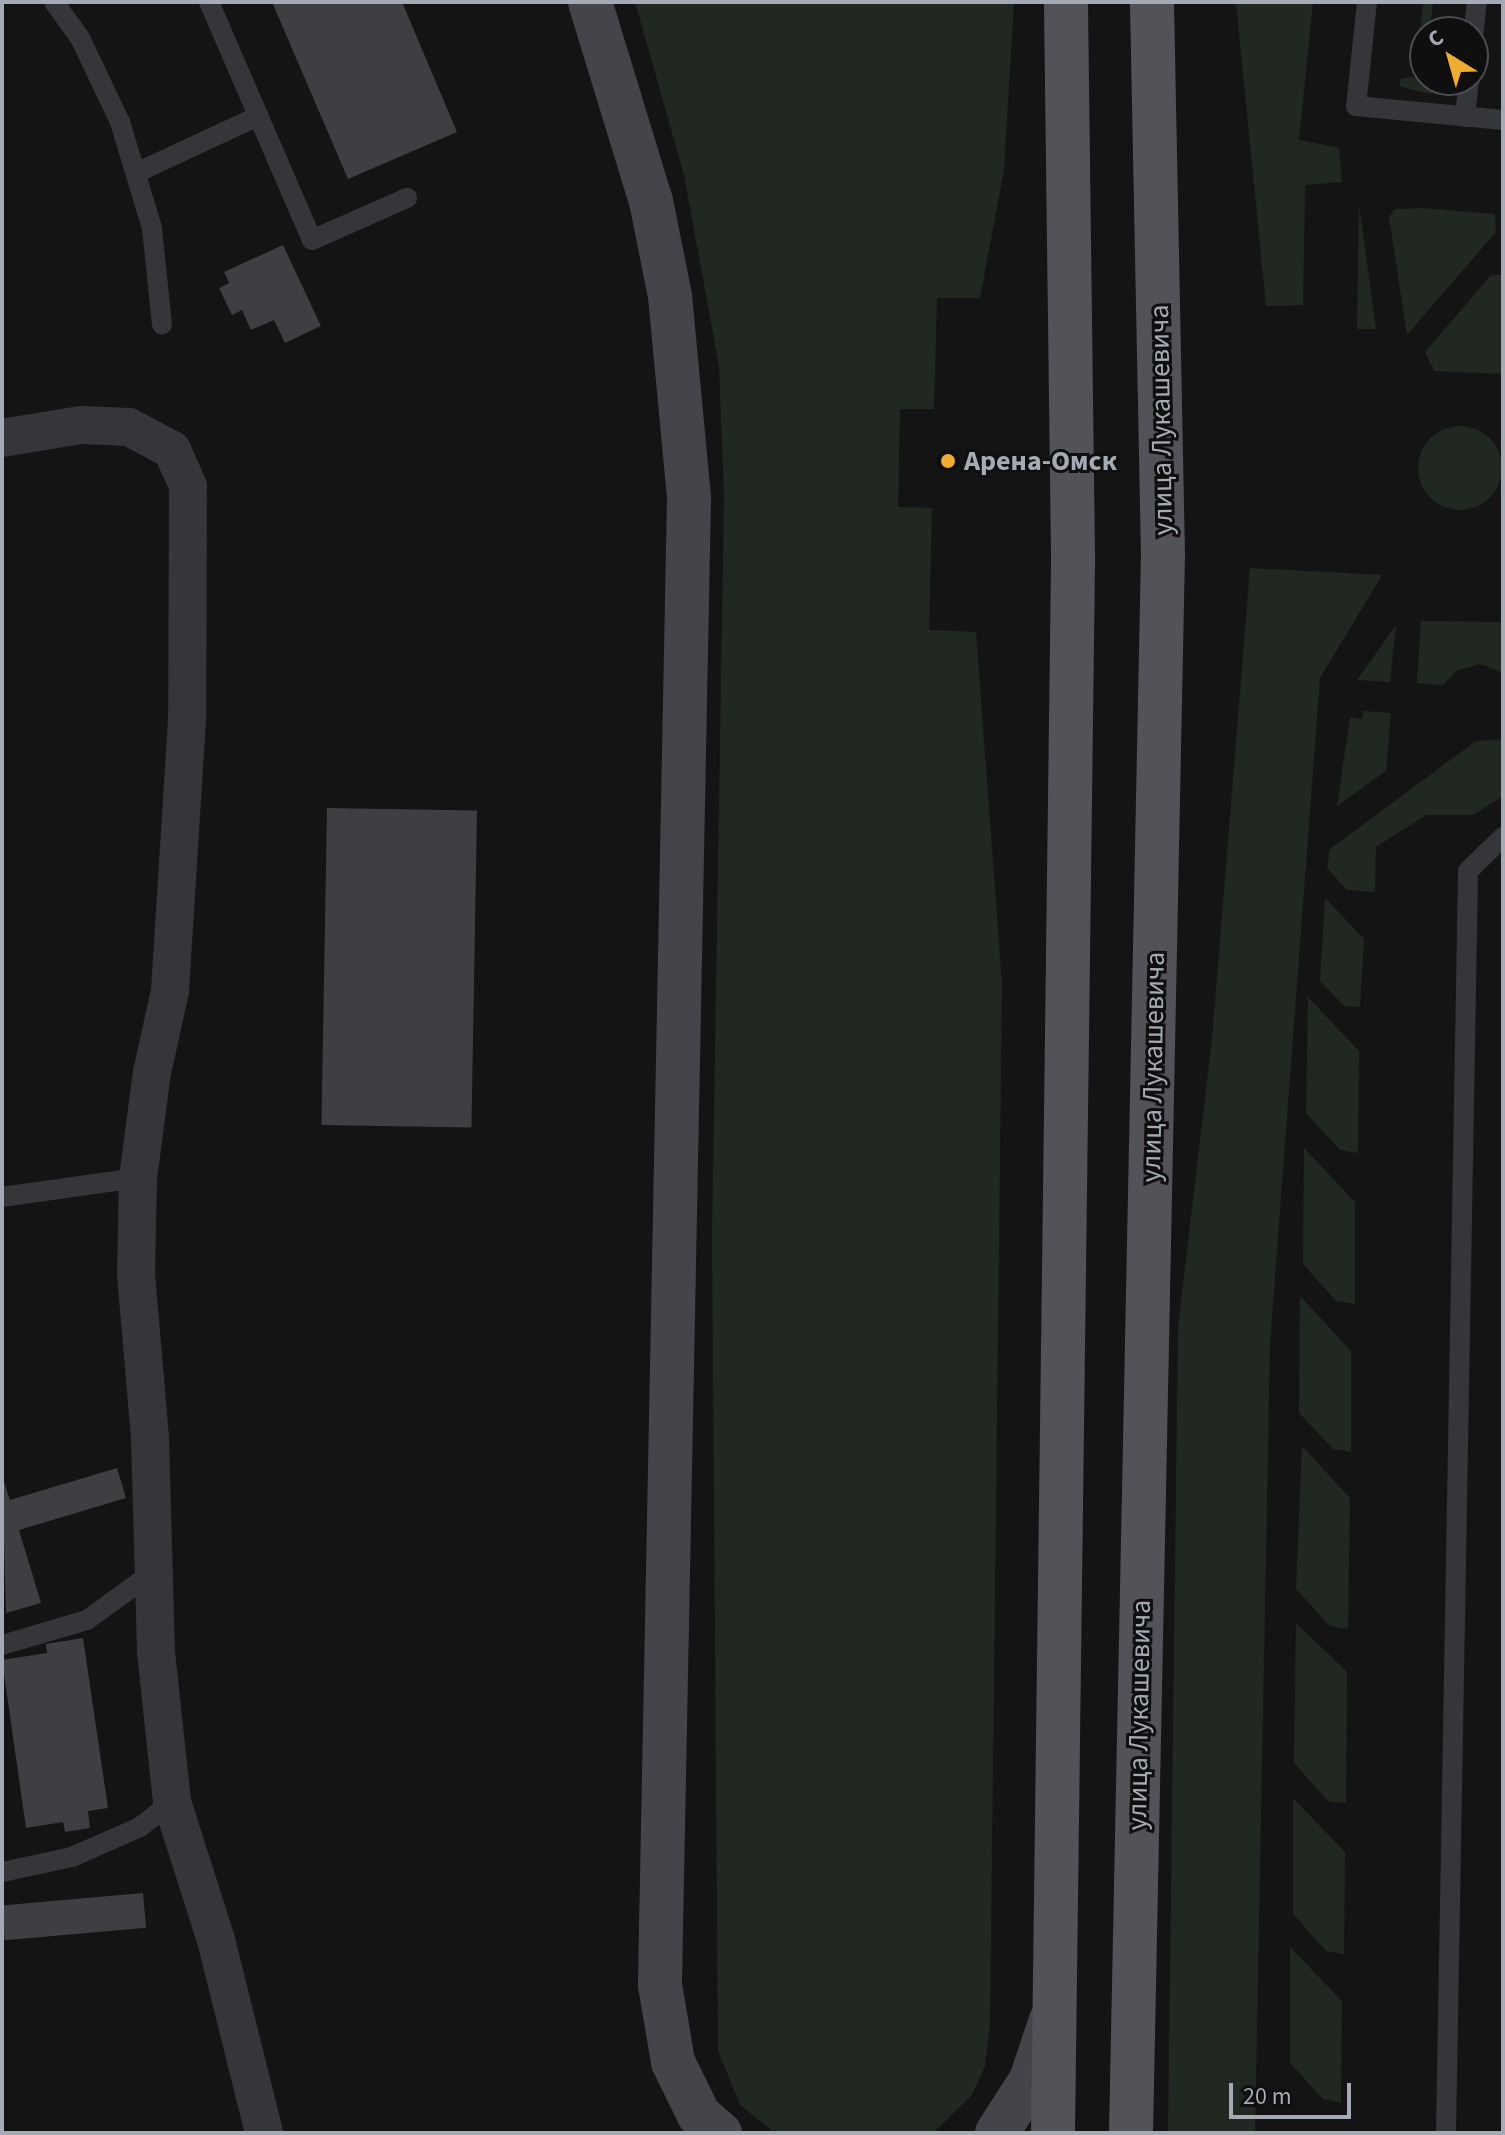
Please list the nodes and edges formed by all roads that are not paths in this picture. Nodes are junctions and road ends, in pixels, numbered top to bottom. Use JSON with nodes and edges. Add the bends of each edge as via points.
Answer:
{"nodes":[{"id":1,"x":54,"y":2,"type":"edge"},
{"id":2,"x":209,"y":2,"type":"edge"},
{"id":3,"x":590,"y":2,"type":"edge"},
{"id":4,"x":1066,"y":2,"type":"edge"},
{"id":5,"x":1152,"y":2,"type":"edge"},
{"id":6,"x":1367,"y":2,"type":"edge"},
{"id":7,"x":1467,"y":96,"type":"edge"},
{"id":8,"x":258,"y":116,"type":"junction"},
{"id":9,"x":1465,"y":117,"type":"junction"},
{"id":10,"x":1503,"y":120,"type":"edge"},
{"id":11,"x":136,"y":173,"type":"junction"},
{"id":12,"x":407,"y":198,"type":"dead end"},
{"id":13,"x":162,"y":324,"type":"dead end"},
{"id":14,"x":2,"y":438,"type":"edge"},
{"id":15,"x":1503,"y":837,"type":"edge"},
{"id":16,"x":138,"y":1178,"type":"junction"},
{"id":17,"x":2,"y":1197,"type":"edge"},
{"id":18,"x":156,"y":1570,"type":"junction"},
{"id":19,"x":2,"y":1645,"type":"edge"},
{"id":20,"x":172,"y":1802,"type":"junction"},
{"id":21,"x":2,"y":1872,"type":"edge"},
{"id":22,"x":1054,"y":2010,"type":"junction"},
{"id":23,"x":264,"y":2133,"type":"edge"},
{"id":24,"x":720,"y":2133,"type":"edge"},
{"id":25,"x":997,"y":2133,"type":"edge"},
{"id":26,"x":1053,"y":2133,"type":"edge"},
{"id":27,"x":1131,"y":2133,"type":"edge"},
{"id":28,"x":1446,"y":2133,"type":"edge"}],
"edges":[{"from":1,"to":11,"type":"lane","via":[[80,38],[114,108]]},
{"from":2,"to":8,"type":"lane"},
{"from":3,"to":24,"type":"main road","via":[[651,201],[670,296],[689,497],[660,1985],[673,2062],[699,2115]]},
{"from":4,"to":22,"type":"main road","via":[[1073,555]]},
{"from":5,"to":27,"type":"main road","name":"улица Лукашевича","via":[[1163,556]]},
{"from":6,"to":9,"type":"lane","via":[[1356,106]]},
{"from":7,"to":9,"type":"lane"},
{"from":8,"to":11,"type":"lane"},
{"from":8,"to":12,"type":"lane","via":[[312,240]]},
{"from":9,"to":10,"type":"lane"},
{"from":11,"to":13,"type":"lane","via":[[152,228]]},
{"from":14,"to":16,"type":"street","via":[[81,425],[129,427],[172,450],[188,486],[187,720],[170,991],[152,1072]]},
{"from":15,"to":28,"type":"lane","via":[[1468,871]]},
{"from":16,"to":17,"type":"lane"},
{"from":16,"to":18,"type":"street","via":[[136,1274]]},
{"from":18,"to":19,"type":"lane","via":[[87,1620]]},
{"from":18,"to":20,"type":"street","via":[[156,1652]]},
{"from":20,"to":21,"type":"lane","via":[[140,1827],[72,1857]]},
{"from":20,"to":23,"type":"street","via":[[216,1940]]},
{"from":22,"to":25,"type":"main road","via":[[1031,2080]]},
{"from":22,"to":26,"type":"main road"}]}
